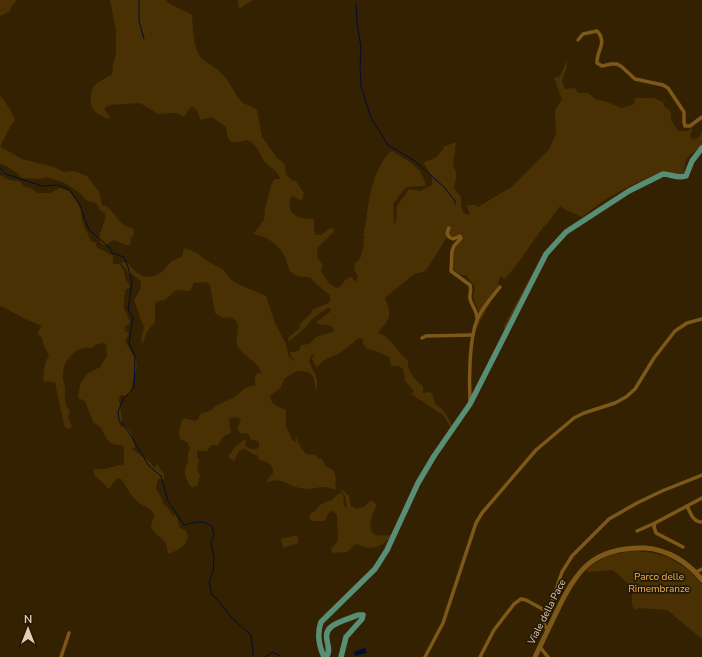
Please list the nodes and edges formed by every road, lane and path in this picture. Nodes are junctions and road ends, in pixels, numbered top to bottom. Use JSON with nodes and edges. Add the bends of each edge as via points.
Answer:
{"nodes":[{"id":1,"x":578,"y":40,"type":"dead end"},
{"id":2,"x":702,"y":117,"type":"edge"},
{"id":3,"x":702,"y":148,"type":"edge"},
{"id":4,"x":449,"y":228,"type":"dead end"},
{"id":5,"x":500,"y":287,"type":"dead end"},
{"id":6,"x":702,"y":318,"type":"edge"},
{"id":7,"x":477,"y":320,"type":"junction"},
{"id":8,"x":473,"y":335,"type":"junction"},
{"id":9,"x":422,"y":338,"type":"dead end"},
{"id":10,"x":470,"y":404,"type":"junction"},
{"id":11,"x":702,"y":475,"type":"edge"},
{"id":12,"x":702,"y":498,"type":"edge"},
{"id":13,"x":687,"y":506,"type":"junction"},
{"id":14,"x":702,"y":522,"type":"edge"},
{"id":15,"x":655,"y":523,"type":"junction"},
{"id":16,"x":637,"y":531,"type":"dead end"},
{"id":17,"x":683,"y":547,"type":"dead end"},
{"id":18,"x":702,"y":569,"type":"edge"},
{"id":19,"x":696,"y":572,"type":"junction"},
{"id":20,"x":702,"y":580,"type":"edge"},
{"id":21,"x":548,"y":612,"type":"junction"},
{"id":22,"x":548,"y":631,"type":"junction"},
{"id":23,"x":69,"y":633,"type":"dead end"},
{"id":24,"x":540,"y":647,"type":"junction"},
{"id":25,"x":61,"y":657,"type":"edge"},
{"id":26,"x":340,"y":657,"type":"edge"},
{"id":27,"x":425,"y":657,"type":"edge"},
{"id":28,"x":480,"y":657,"type":"edge"},
{"id":29,"x":535,"y":657,"type":"edge"},
{"id":30,"x":548,"y":657,"type":"edge"}],
"edges":[{"from":1,"to":2,"type":"street","via":[[583,34],[597,31],[602,43],[596,58],[599,65],[617,64],[635,79],[668,88],[684,112],[685,126],[690,126]]},
{"from":3,"to":10,"type":"main road","via":[[692,161],[686,176],[658,176],[629,191],[566,232],[546,254]]},
{"from":4,"to":7,"type":"street","via":[[449,237],[461,238],[452,251],[451,271],[470,285],[470,298],[476,310]]},
{"from":5,"to":7,"type":"street"},
{"from":6,"to":27,"type":"street","via":[[687,323],[675,331],[635,389],[626,397],[574,418],[536,450],[482,513],[476,523],[443,623]]},
{"from":7,"to":8,"type":"street"},
{"from":8,"to":9,"type":"street"},
{"from":8,"to":10,"type":"street","via":[[470,357]]},
{"from":10,"to":26,"type":"main road","via":[[418,483],[387,550],[375,569],[321,622],[318,633],[325,657],[329,654],[326,635],[331,627],[358,615],[363,616],[346,637]]},
{"from":11,"to":21,"type":"street","via":[[662,491],[609,519],[572,556],[562,572]]},
{"from":12,"to":13,"type":"street"},
{"from":13,"to":14,"type":"street","via":[[694,520]]},
{"from":13,"to":15,"type":"street"},
{"from":15,"to":16,"type":"street"},
{"from":15,"to":17,"type":"street","via":[[656,532]]},
{"from":18,"to":19,"type":"street"},
{"from":19,"to":20,"type":"main road","name":"Viale della Pace"},
{"from":19,"to":22,"type":"main road","name":"Viale della Pace","via":[[675,557],[649,548],[617,550],[603,555],[584,567],[575,578]]},
{"from":21,"to":22,"type":"street","via":[[544,624]]},
{"from":21,"to":28,"type":"street","via":[[520,599],[494,630]]},
{"from":22,"to":24,"type":"main road","name":"Viale della Pace"},
{"from":23,"to":25,"type":"street"},
{"from":24,"to":29,"type":"main road","name":"Viale della Pace"},
{"from":24,"to":30,"type":"street"}]}
